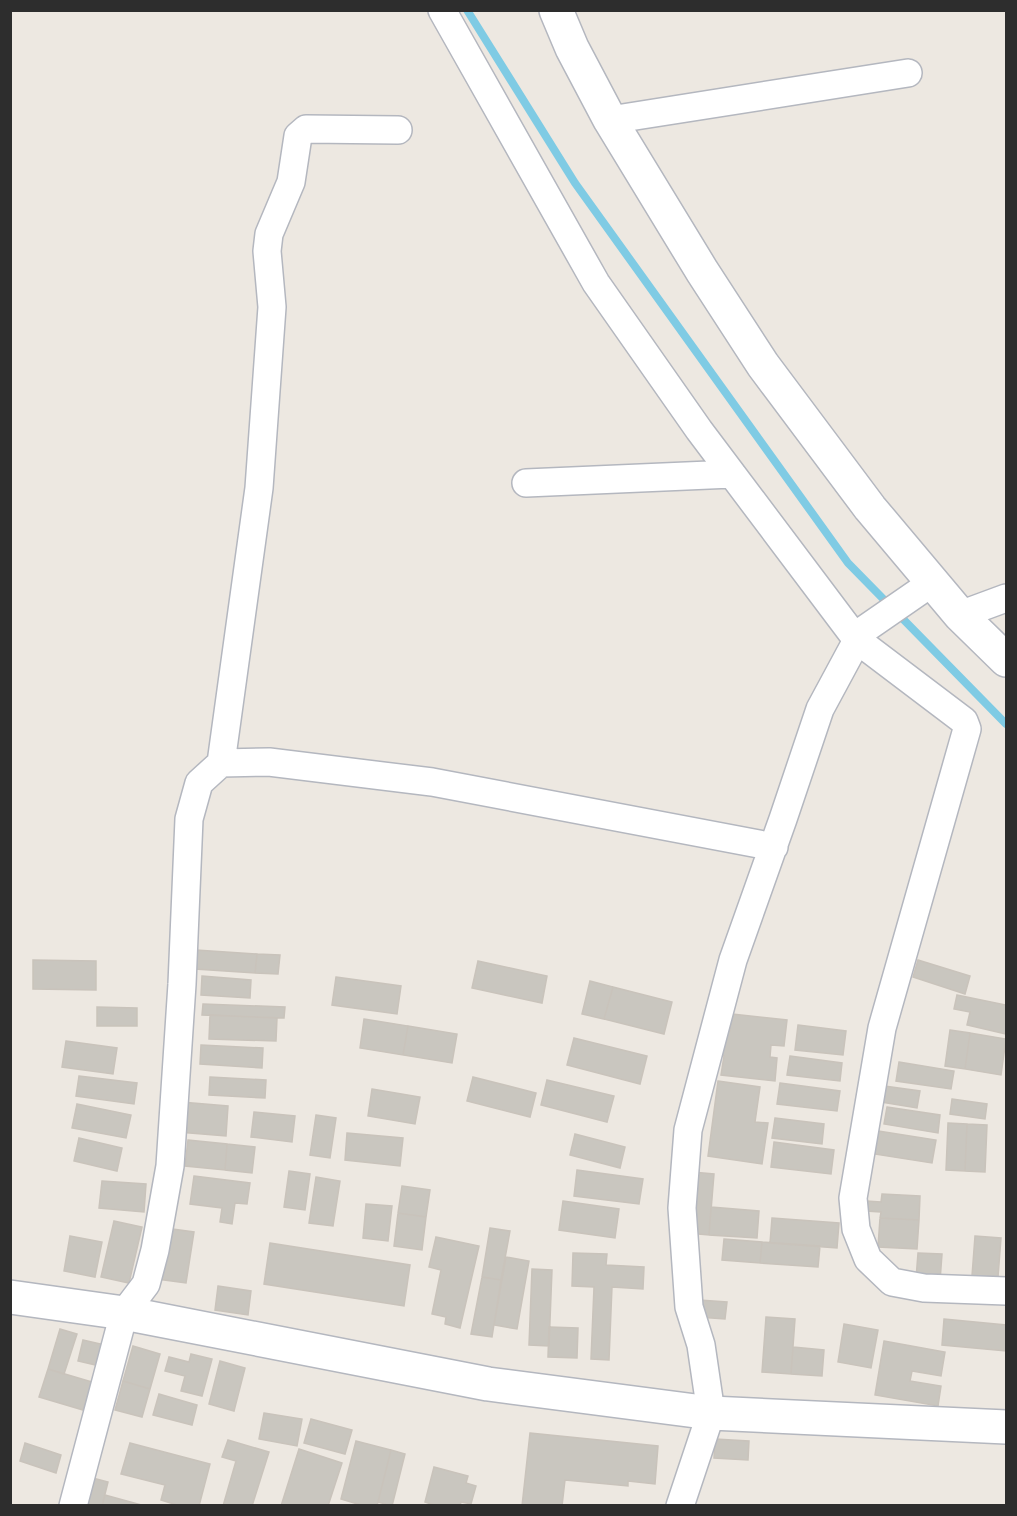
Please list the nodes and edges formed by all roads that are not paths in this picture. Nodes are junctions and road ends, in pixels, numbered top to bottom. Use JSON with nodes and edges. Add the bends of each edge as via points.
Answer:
{"nodes":[{"id":1,"x":442,"y":10,"type":"edge"},
{"id":2,"x":556,"y":10,"type":"edge"},
{"id":3,"x":908,"y":73,"type":"dead end"},
{"id":4,"x":610,"y":120,"type":"junction"},
{"id":5,"x":398,"y":130,"type":"dead end"},
{"id":6,"x":732,"y":474,"type":"junction"},
{"id":7,"x":526,"y":483,"type":"dead end"},
{"id":8,"x":921,"y":589,"type":"junction"},
{"id":9,"x":1006,"y":598,"type":"edge"},
{"id":10,"x":960,"y":615,"type":"junction"},
{"id":11,"x":859,"y":635,"type":"junction"},
{"id":12,"x":1006,"y":660,"type":"edge"},
{"id":13,"x":221,"y":763,"type":"junction"},
{"id":14,"x":774,"y":847,"type":"junction"},
{"id":15,"x":1006,"y":1291,"type":"edge"},
{"id":16,"x":10,"y":1297,"type":"edge"},
{"id":17,"x":124,"y":1313,"type":"junction"},
{"id":18,"x":711,"y":1413,"type":"junction"},
{"id":19,"x":1006,"y":1426,"type":"edge"},
{"id":20,"x":73,"y":1506,"type":"edge"},
{"id":21,"x":680,"y":1506,"type":"edge"}],
"edges":[{"from":1,"to":6,"type":"street","via":[[596,283]]},
{"from":2,"to":4,"type":"street"},
{"from":3,"to":4,"type":"street"},
{"from":4,"to":8,"type":"street","via":[[763,366],[870,508]]},
{"from":5,"to":13,"type":"street","via":[[306,129],[298,136],[291,182],[269,234],[272,307],[260,488]]},
{"from":6,"to":7,"type":"street"},
{"from":6,"to":11,"type":"street"},
{"from":8,"to":10,"type":"street"},
{"from":8,"to":11,"type":"street"},
{"from":9,"to":10,"type":"street"},
{"from":10,"to":12,"type":"street"},
{"from":11,"to":14,"type":"street","via":[[820,709]]},
{"from":11,"to":15,"type":"street","via":[[964,721],[967,729],[882,1028],[853,1198],[856,1229],[868,1259],[892,1282],[924,1288]]},
{"from":13,"to":14,"type":"street","via":[[269,762],[432,782]]},
{"from":13,"to":17,"type":"street","via":[[198,783],[189,819],[170,1166],[147,1284]]},
{"from":14,"to":18,"type":"street","via":[[733,960],[688,1130],[682,1208],[689,1307],[701,1345]]},
{"from":16,"to":17,"type":"street"},
{"from":17,"to":18,"type":"street","via":[[488,1384]]},
{"from":17,"to":20,"type":"street"},
{"from":18,"to":19,"type":"street"},
{"from":18,"to":21,"type":"street"}]}
